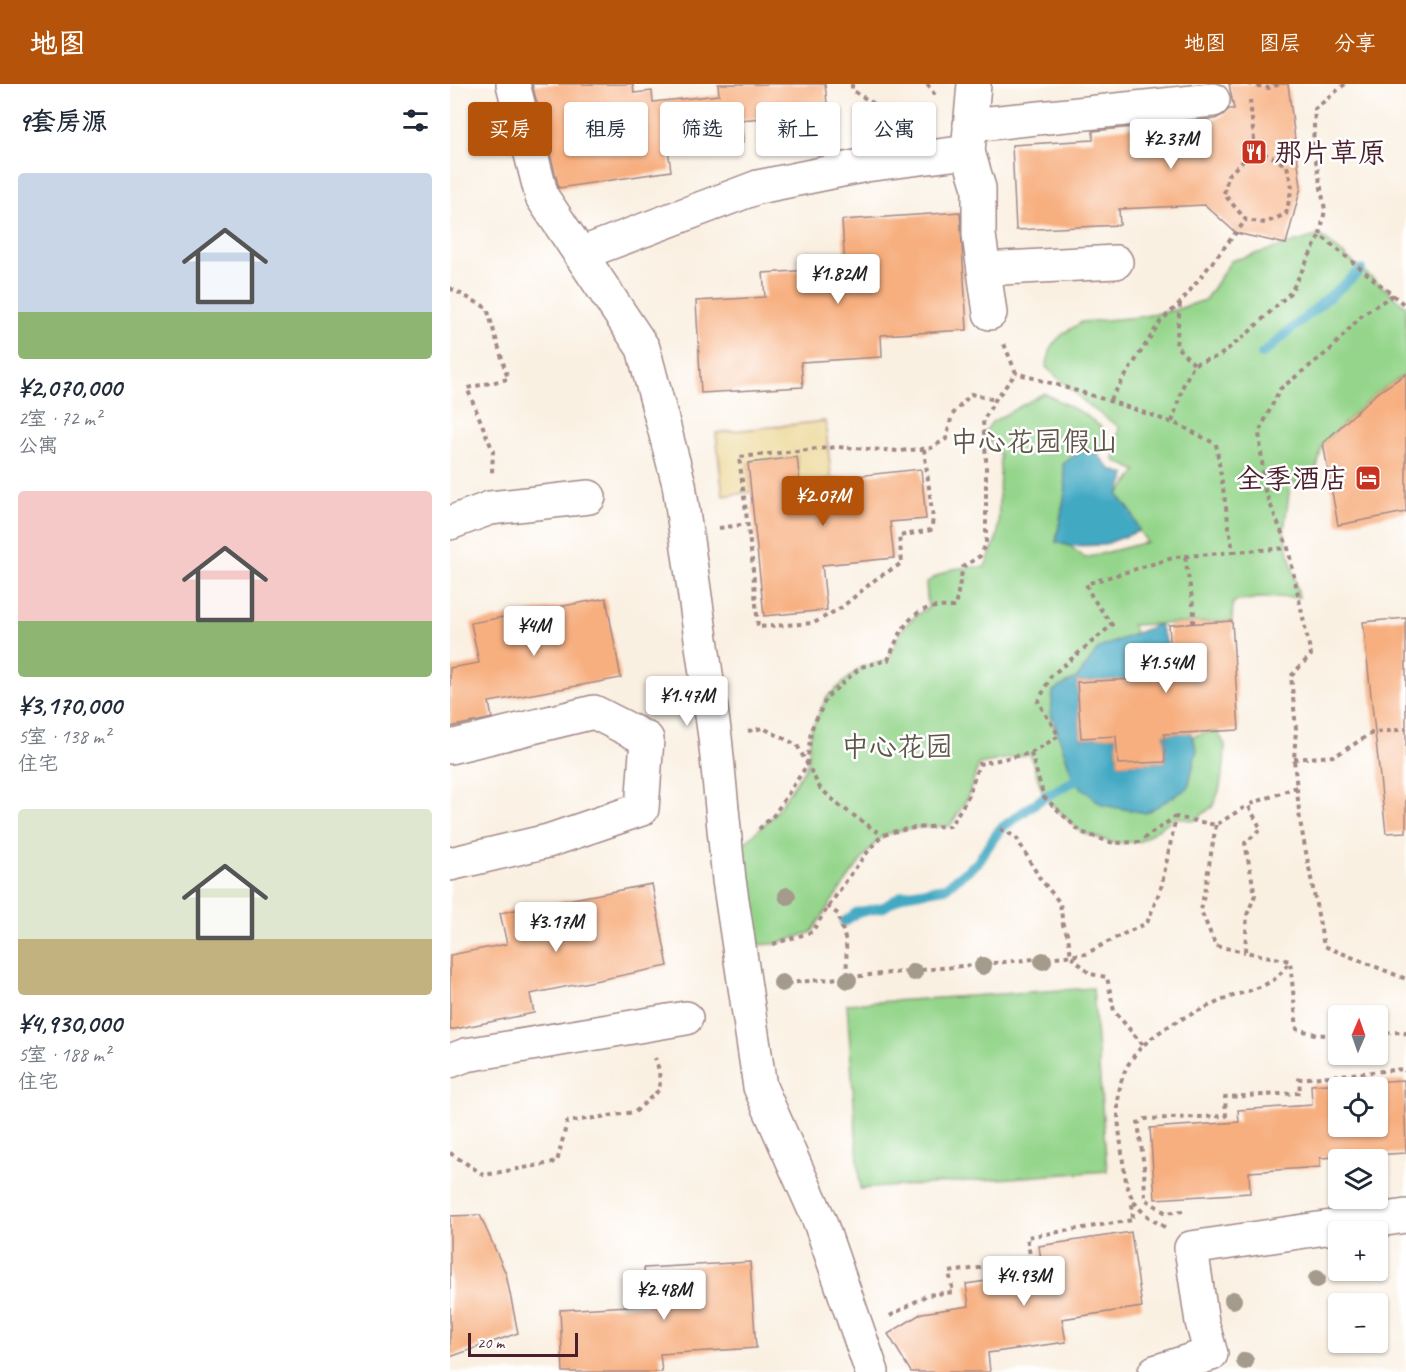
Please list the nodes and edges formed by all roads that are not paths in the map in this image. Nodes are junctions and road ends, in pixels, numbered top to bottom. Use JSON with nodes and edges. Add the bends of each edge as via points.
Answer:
{"nodes":[{"id":1,"x":513,"y":84,"type":"edge"},
{"id":2,"x":974,"y":84,"type":"edge"},
{"id":3,"x":1213,"y":100,"type":"dead end"},
{"id":4,"x":969,"y":139,"type":"junction"},
{"id":5,"x":580,"y":254,"type":"junction"},
{"id":6,"x":1116,"y":262,"type":"dead end"},
{"id":7,"x":984,"y":270,"type":"junction"},
{"id":8,"x":990,"y":313,"type":"road end"},
{"id":9,"x":589,"y":497,"type":"dead end"},
{"id":10,"x":450,"y":523,"type":"edge"},
{"id":11,"x":450,"y":747,"type":"edge"},
{"id":12,"x":450,"y":864,"type":"edge"},
{"id":13,"x":686,"y":1018,"type":"dead end"},
{"id":14,"x":450,"y":1061,"type":"edge"},
{"id":15,"x":1406,"y":1216,"type":"edge"},
{"id":16,"x":1215,"y":1363,"type":"edge"},
{"id":17,"x":872,"y":1372,"type":"edge"},
{"id":18,"x":1155,"y":1372,"type":"edge"}],
"edges":[{"from":1,"to":5,"type":"street","via":[[542,197]]},
{"from":2,"to":4,"type":"street"},
{"from":3,"to":4,"type":"street"},
{"from":4,"to":5,"type":"street","via":[[886,162],[758,187]]},
{"from":4,"to":7,"type":"street","via":[[979,188],[978,235]]},
{"from":5,"to":17,"type":"street","via":[[643,348],[679,484],[715,737],[729,880],[760,1087],[820,1222]]},
{"from":6,"to":7,"type":"street"},
{"from":7,"to":8,"type":"street"},
{"from":9,"to":10,"type":"street","via":[[490,508]]},
{"from":11,"to":12,"type":"street","via":[[594,712],[647,739],[642,809],[548,841]]},
{"from":13,"to":14,"type":"street","via":[[466,1055]]},
{"from":15,"to":16,"type":"street","via":[[1197,1247],[1202,1322]]},
{"from":16,"to":18,"type":"street"}]}
